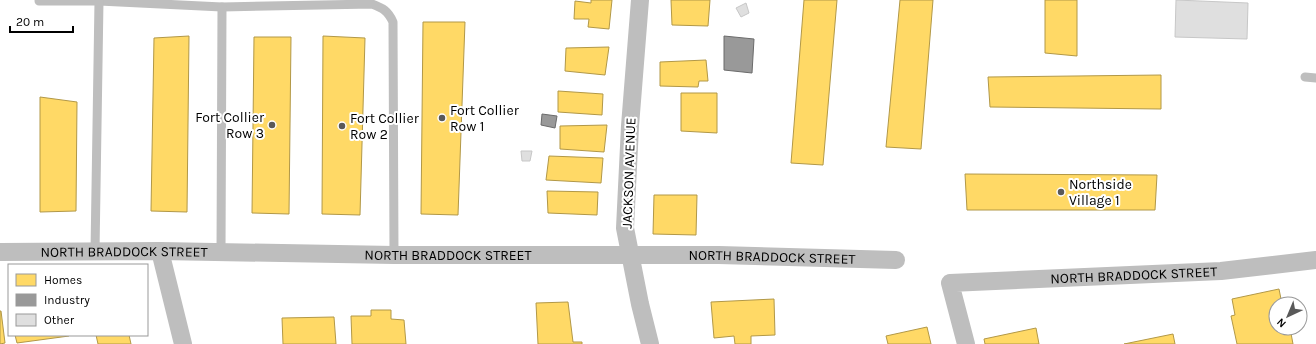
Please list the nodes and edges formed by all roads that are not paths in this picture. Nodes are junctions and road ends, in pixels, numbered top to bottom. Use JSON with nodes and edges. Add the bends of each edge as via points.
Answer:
{"nodes":[{"id":1,"x":640,"y":0,"type":"edge"},
{"id":2,"x":39,"y":1,"type":"dead end"},
{"id":3,"x":99,"y":1,"type":"junction"},
{"id":4,"x":222,"y":7,"type":"junction"},
{"id":5,"x":1305,"y":77,"type":"dead end"},
{"id":6,"x":1316,"y":78,"type":"edge"},
{"id":7,"x":95,"y":251,"type":"junction"},
{"id":8,"x":160,"y":251,"type":"junction"},
{"id":9,"x":0,"y":252,"type":"edge"},
{"id":10,"x":221,"y":252,"type":"junction"},
{"id":11,"x":394,"y":255,"type":"junction"},
{"id":12,"x":630,"y":255,"type":"junction"},
{"id":13,"x":896,"y":260,"type":"dead end"},
{"id":14,"x":1316,"y":260,"type":"edge"},
{"id":15,"x":183,"y":344,"type":"edge"},
{"id":16,"x":650,"y":344,"type":"edge"},
{"id":17,"x":966,"y":344,"type":"edge"}],
"edges":[{"from":1,"to":12,"type":"street","name":"JACKSON AVENUE","via":[[625,228]]},
{"from":2,"to":3,"type":"lane"},
{"from":3,"to":4,"type":"lane"},
{"from":3,"to":7,"type":"lane"},
{"from":4,"to":10,"type":"lane"},
{"from":4,"to":11,"type":"lane","via":[[372,4],[388,12],[392,22]]},
{"from":5,"to":6,"type":"lane"},
{"from":7,"to":8,"type":"street","name":"NORTH BRADDOCK STREET"},
{"from":7,"to":9,"type":"street","name":"NORTH BRADDOCK STREET"},
{"from":8,"to":10,"type":"street","name":"NORTH BRADDOCK STREET"},
{"from":8,"to":15,"type":"street"},
{"from":10,"to":11,"type":"street","name":"NORTH BRADDOCK STREET"},
{"from":11,"to":12,"type":"street","name":"NORTH BRADDOCK STREET"},
{"from":12,"to":13,"type":"street","name":"NORTH BRADDOCK STREET"},
{"from":12,"to":16,"type":"street","name":"JACKSON AVENUE"},
{"from":14,"to":17,"type":"street","name":"NORTH BRADDOCK STREET","via":[[1221,271],[950,283]]}]}
